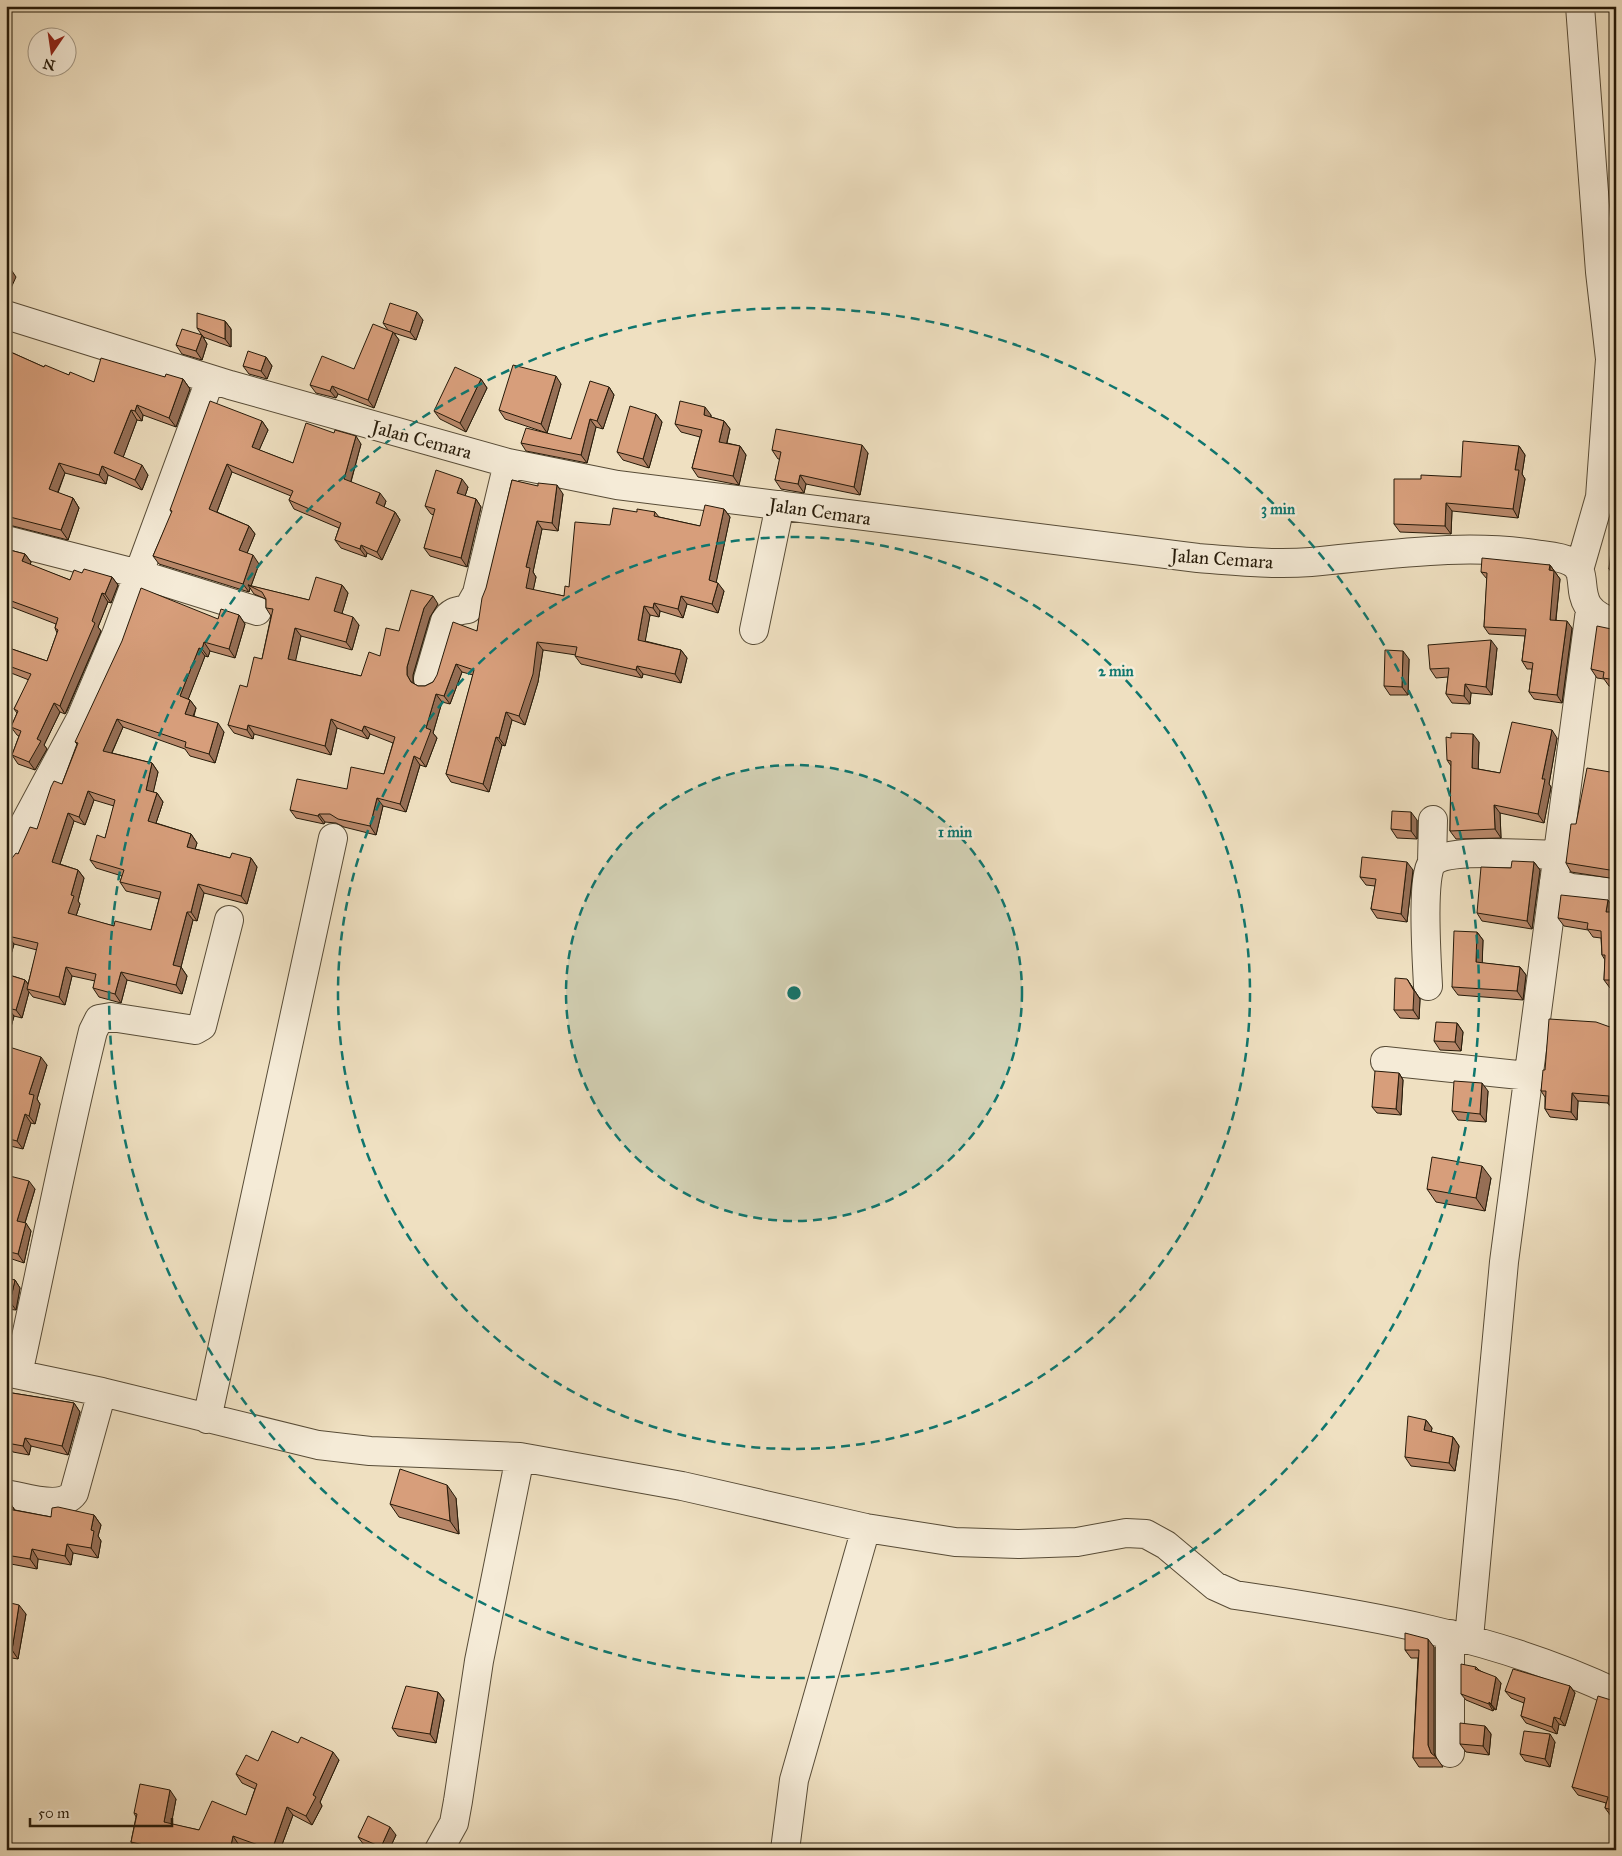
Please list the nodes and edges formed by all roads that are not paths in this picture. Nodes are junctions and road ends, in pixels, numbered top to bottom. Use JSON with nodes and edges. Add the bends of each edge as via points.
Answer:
{"nodes":[{"id":1,"x":1580,"y":6,"type":"edge"},
{"id":2,"x":6,"y":315,"type":"edge"},
{"id":3,"x":1613,"y":360,"type":"edge"},
{"id":4,"x":210,"y":380,"type":"junction"},
{"id":5,"x":508,"y":463,"type":"junction"},
{"id":6,"x":780,"y":505,"type":"junction"},
{"id":7,"x":6,"y":540,"type":"edge"},
{"id":8,"x":1579,"y":570,"type":"junction"},
{"id":9,"x":139,"y":574,"type":"junction"},
{"id":10,"x":1590,"y":610,"type":"junction"},
{"id":11,"x":257,"y":611,"type":"dead end"},
{"id":12,"x":1616,"y":623,"type":"edge"},
{"id":13,"x":754,"y":630,"type":"dead end"},
{"id":14,"x":428,"y":679,"type":"dead end"},
{"id":15,"x":1433,"y":820,"type":"dead end"},
{"id":16,"x":334,"y":838,"type":"dead end"},
{"id":17,"x":1558,"y":855,"type":"junction"},
{"id":18,"x":6,"y":858,"type":"edge"},
{"id":19,"x":1432,"y":864,"type":"junction"},
{"id":20,"x":1554,"y":882,"type":"junction"},
{"id":21,"x":1616,"y":893,"type":"edge"},
{"id":22,"x":229,"y":920,"type":"dead end"},
{"id":23,"x":1428,"y":986,"type":"dead end"},
{"id":24,"x":1385,"y":1062,"type":"dead end"},
{"id":25,"x":1528,"y":1076,"type":"junction"},
{"id":26,"x":12,"y":1373,"type":"edge"},
{"id":27,"x":102,"y":1392,"type":"junction"},
{"id":28,"x":207,"y":1419,"type":"junction"},
{"id":29,"x":520,"y":1457,"type":"junction"},
{"id":30,"x":6,"y":1494,"type":"edge"},
{"id":31,"x":866,"y":1528,"type":"junction"},
{"id":32,"x":1460,"y":1636,"type":"junction"},
{"id":33,"x":1616,"y":1694,"type":"edge"},
{"id":34,"x":1450,"y":1753,"type":"dead end"},
{"id":35,"x":439,"y":1850,"type":"edge"},
{"id":36,"x":785,"y":1850,"type":"edge"}],
"edges":[{"from":1,"to":3,"type":"street","via":[[1600,272]]},
{"from":2,"to":4,"type":"street","name":"Jalan Cemara"},
{"from":3,"to":8,"type":"street","via":[[1600,497]]},
{"from":4,"to":5,"type":"street","name":"Jalan Cemara"},
{"from":4,"to":9,"type":"street"},
{"from":5,"to":6,"type":"street","name":"Jalan Cemara","via":[[618,485]]},
{"from":5,"to":14,"type":"street","via":[[477,593],[468,608],[449,614],[445,621]]},
{"from":6,"to":8,"type":"street","name":"Jalan Cemara","via":[[1198,558],[1264,563],[1311,562],[1397,553],[1513,550],[1571,562]]},
{"from":6,"to":13,"type":"street"},
{"from":7,"to":9,"type":"street"},
{"from":8,"to":10,"type":"street","via":[[1584,600]]},
{"from":9,"to":11,"type":"street"},
{"from":9,"to":18,"type":"street","via":[[81,718]]},
{"from":10,"to":12,"type":"street"},
{"from":10,"to":17,"type":"street"},
{"from":15,"to":19,"type":"street"},
{"from":16,"to":28,"type":"street"},
{"from":17,"to":19,"type":"street","via":[[1461,854],[1439,858]]},
{"from":17,"to":20,"type":"street"},
{"from":19,"to":23,"type":"street","via":[[1426,886]]},
{"from":20,"to":21,"type":"street","via":[[1571,888]]},
{"from":20,"to":25,"type":"street"},
{"from":22,"to":26,"type":"street","via":[[202,1026],[195,1030],[111,1017],[99,1019],[93,1031],[64,1148],[54,1210]]},
{"from":24,"to":25,"type":"street"},
{"from":25,"to":32,"type":"street"},
{"from":26,"to":27,"type":"street"},
{"from":27,"to":28,"type":"street"},
{"from":27,"to":30,"type":"street","via":[[74,1493],[69,1500],[58,1502]]},
{"from":28,"to":29,"type":"street","via":[[318,1445],[370,1451]]},
{"from":29,"to":31,"type":"street","via":[[682,1486]]},
{"from":29,"to":35,"type":"street","via":[[479,1661],[454,1823]]},
{"from":31,"to":32,"type":"street","via":[[955,1542],[1018,1544],[1077,1542],[1126,1533],[1146,1534],[1166,1545],[1215,1586],[1235,1594]]},
{"from":31,"to":36,"type":"street","via":[[794,1780]]},
{"from":32,"to":33,"type":"street","via":[[1586,1679]]},
{"from":32,"to":34,"type":"street"}]}
